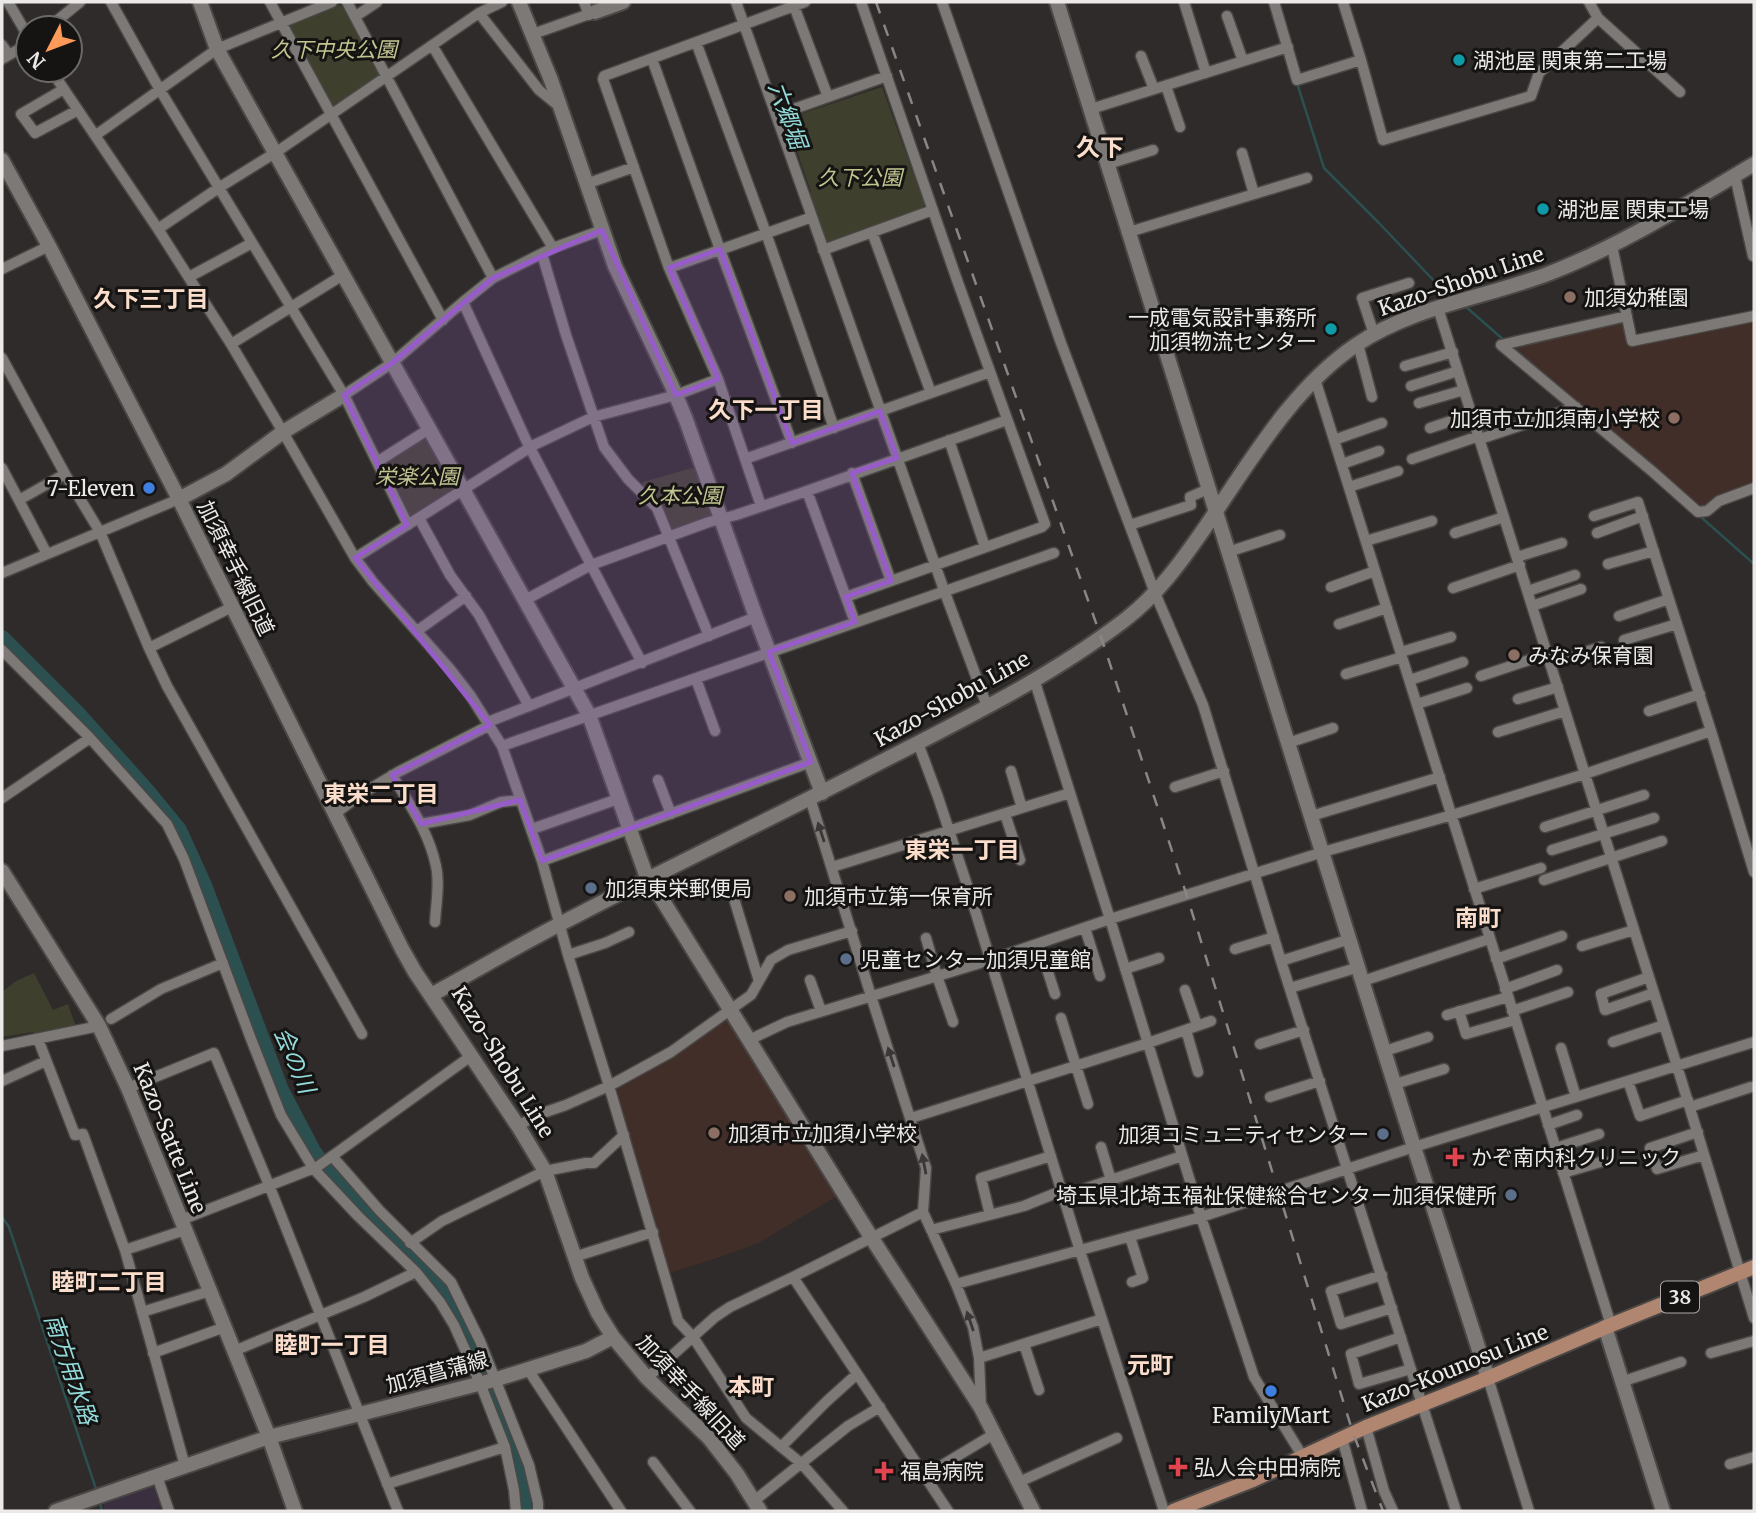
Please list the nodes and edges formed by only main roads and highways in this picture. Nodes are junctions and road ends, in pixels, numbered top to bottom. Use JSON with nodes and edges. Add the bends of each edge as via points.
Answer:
{"nodes":[{"id":1,"x":1747,"y":1270,"type":"edge"},
{"id":2,"x":1173,"y":1511,"type":"edge"}],
"edges":[{"from":1,"to":2,"type":"main road","name":"Kazo-Kounosu Line","number":"38"}]}
